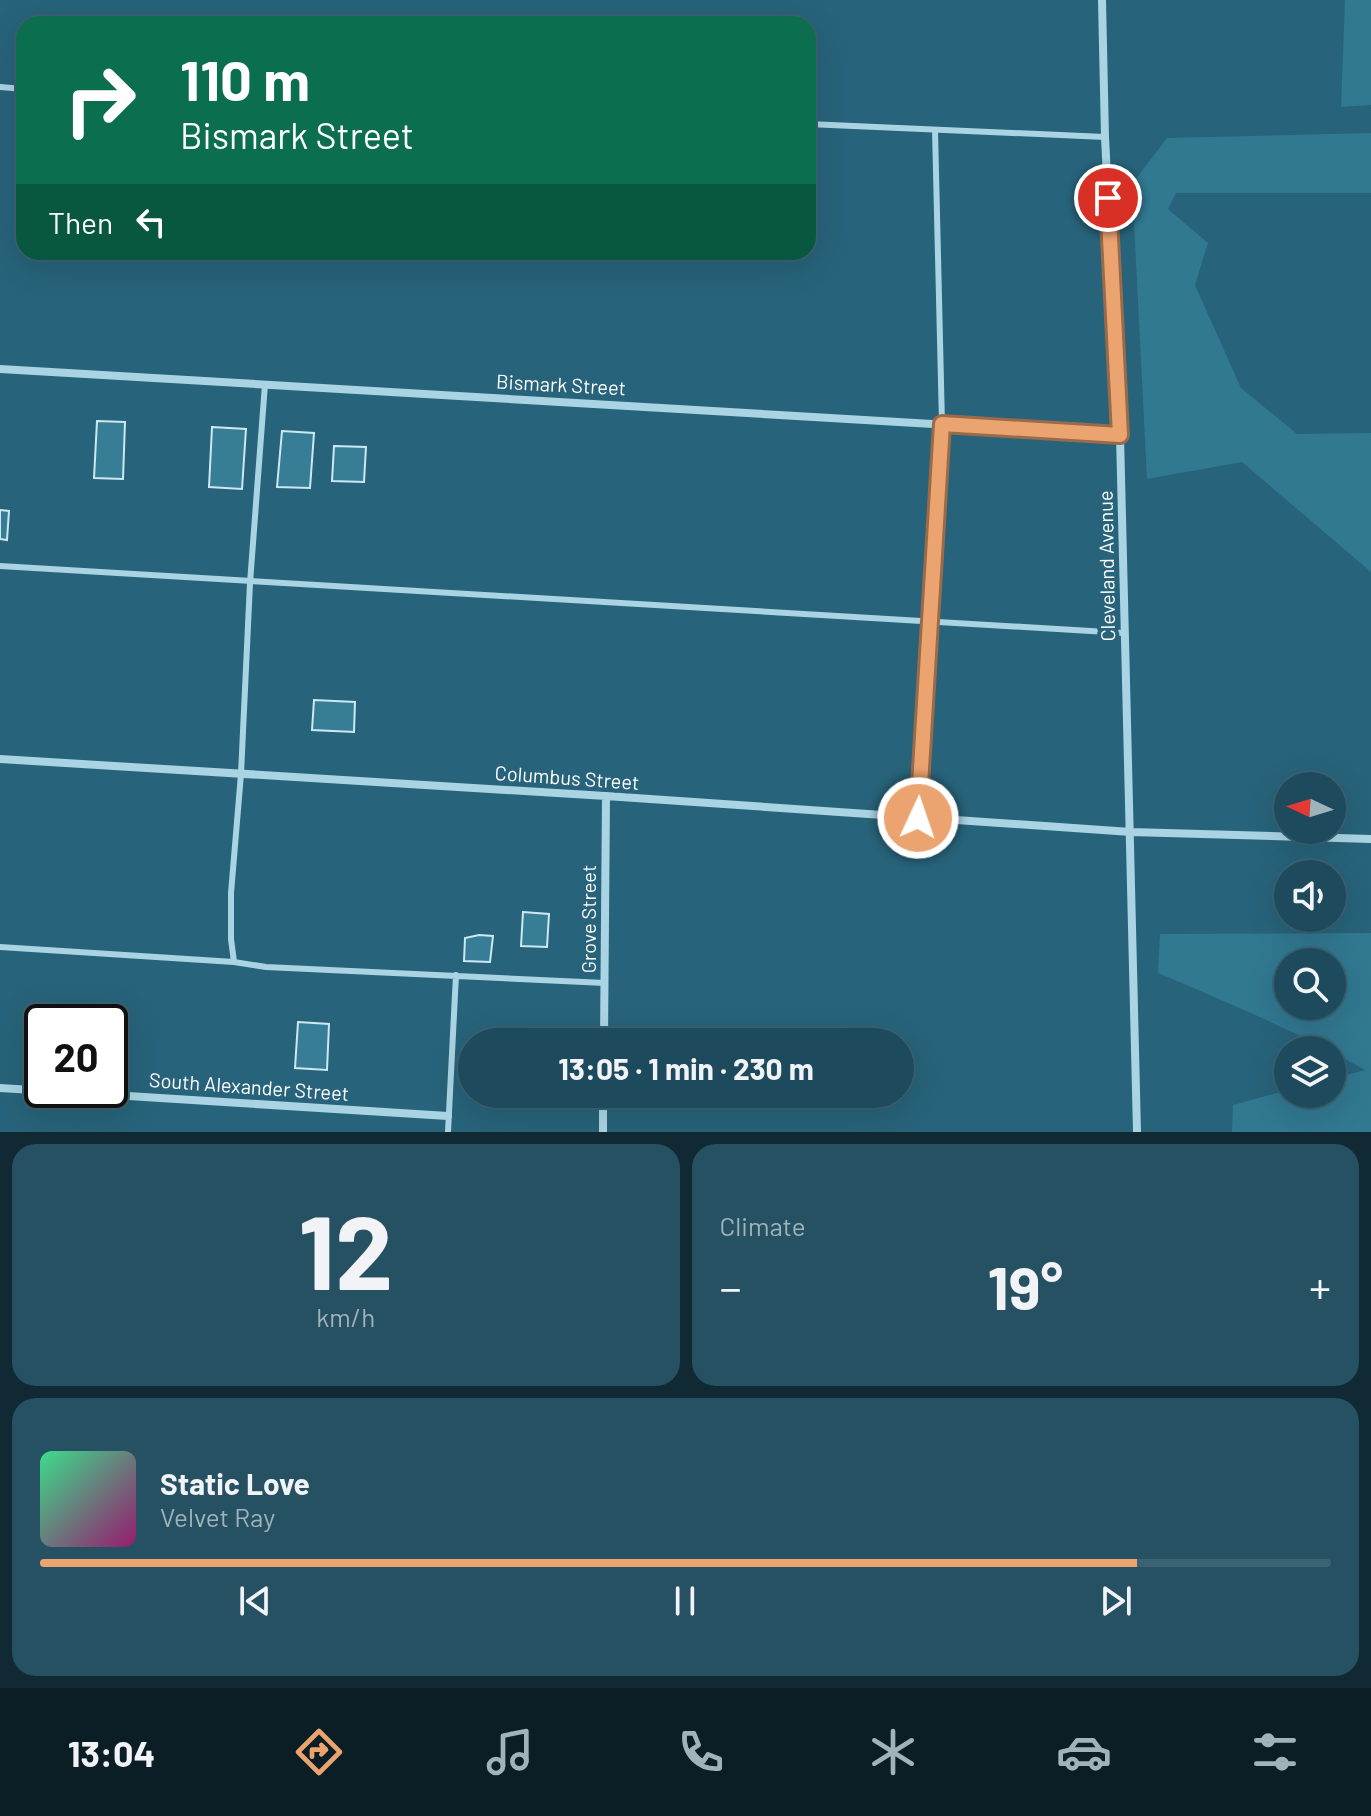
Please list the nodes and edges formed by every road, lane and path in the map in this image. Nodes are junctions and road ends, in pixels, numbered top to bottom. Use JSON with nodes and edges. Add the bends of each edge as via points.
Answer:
{"nodes":[{"id":1,"x":1102,"y":0,"type":"edge"},
{"id":2,"x":816,"y":124,"type":"edge"},
{"id":3,"x":935,"y":130,"type":"junction"},
{"id":4,"x":1105,"y":137,"type":"junction"},
{"id":5,"x":0,"y":369,"type":"edge"},
{"id":6,"x":265,"y":384,"type":"junction"},
{"id":7,"x":942,"y":424,"type":"junction"},
{"id":8,"x":1120,"y":435,"type":"junction"},
{"id":9,"x":0,"y":566,"type":"edge"},
{"id":10,"x":250,"y":583,"type":"junction"},
{"id":11,"x":930,"y":621,"type":"junction"},
{"id":12,"x":1124,"y":633,"type":"junction"},
{"id":13,"x":0,"y":759,"type":"edge"},
{"id":14,"x":241,"y":774,"type":"junction"},
{"id":15,"x":606,"y":796,"type":"junction"},
{"id":16,"x":918,"y":818,"type":"junction"},
{"id":17,"x":1131,"y":832,"type":"junction"},
{"id":18,"x":1371,"y":839,"type":"edge"},
{"id":19,"x":0,"y":947,"type":"edge"},
{"id":20,"x":234,"y":962,"type":"junction"},
{"id":21,"x":456,"y":975,"type":"junction"},
{"id":22,"x":605,"y":983,"type":"junction"},
{"id":23,"x":604,"y":1028,"type":"edge"},
{"id":24,"x":0,"y":1088,"type":"edge"},
{"id":25,"x":603,"y":1108,"type":"edge"},
{"id":26,"x":448,"y":1116,"type":"junction"},
{"id":27,"x":448,"y":1132,"type":"edge"},
{"id":28,"x":603,"y":1132,"type":"edge"},
{"id":29,"x":1137,"y":1132,"type":"edge"}],
"edges":[{"from":1,"to":4,"type":"street","name":"Cleveland Avenue"},
{"from":2,"to":3,"type":"lane"},
{"from":3,"to":4,"type":"lane"},
{"from":3,"to":7,"type":"lane"},
{"from":4,"to":8,"type":"street","name":"Cleveland Avenue"},
{"from":5,"to":6,"type":"street","name":"Bismark Street"},
{"from":6,"to":7,"type":"street","name":"Bismark Street"},
{"from":6,"to":10,"type":"lane"},
{"from":7,"to":8,"type":"street","name":"Bismark Street"},
{"from":7,"to":11,"type":"lane"},
{"from":8,"to":12,"type":"street","name":"Cleveland Avenue"},
{"from":9,"to":10,"type":"lane"},
{"from":10,"to":11,"type":"lane"},
{"from":10,"to":14,"type":"lane"},
{"from":11,"to":12,"type":"lane"},
{"from":11,"to":16,"type":"lane"},
{"from":12,"to":17,"type":"street","name":"Cleveland Avenue"},
{"from":13,"to":14,"type":"street","name":"Columbus Street"},
{"from":14,"to":15,"type":"street","name":"Columbus Street"},
{"from":14,"to":20,"type":"lane","via":[[231,893]]},
{"from":15,"to":16,"type":"street","name":"Columbus Street"},
{"from":15,"to":22,"type":"street","name":"Grove Street"},
{"from":16,"to":17,"type":"street","name":"Columbus Street"},
{"from":17,"to":18,"type":"street","name":"Columbus Street"},
{"from":17,"to":29,"type":"street","name":"Cleveland Avenue"},
{"from":19,"to":20,"type":"lane"},
{"from":20,"to":21,"type":"lane"},
{"from":21,"to":22,"type":"lane"},
{"from":21,"to":26,"type":"lane"},
{"from":22,"to":23,"type":"street","name":"Grove Street"},
{"from":24,"to":26,"type":"street","name":"South Alexander Street"},
{"from":25,"to":28,"type":"street"},
{"from":26,"to":27,"type":"lane"}]}
